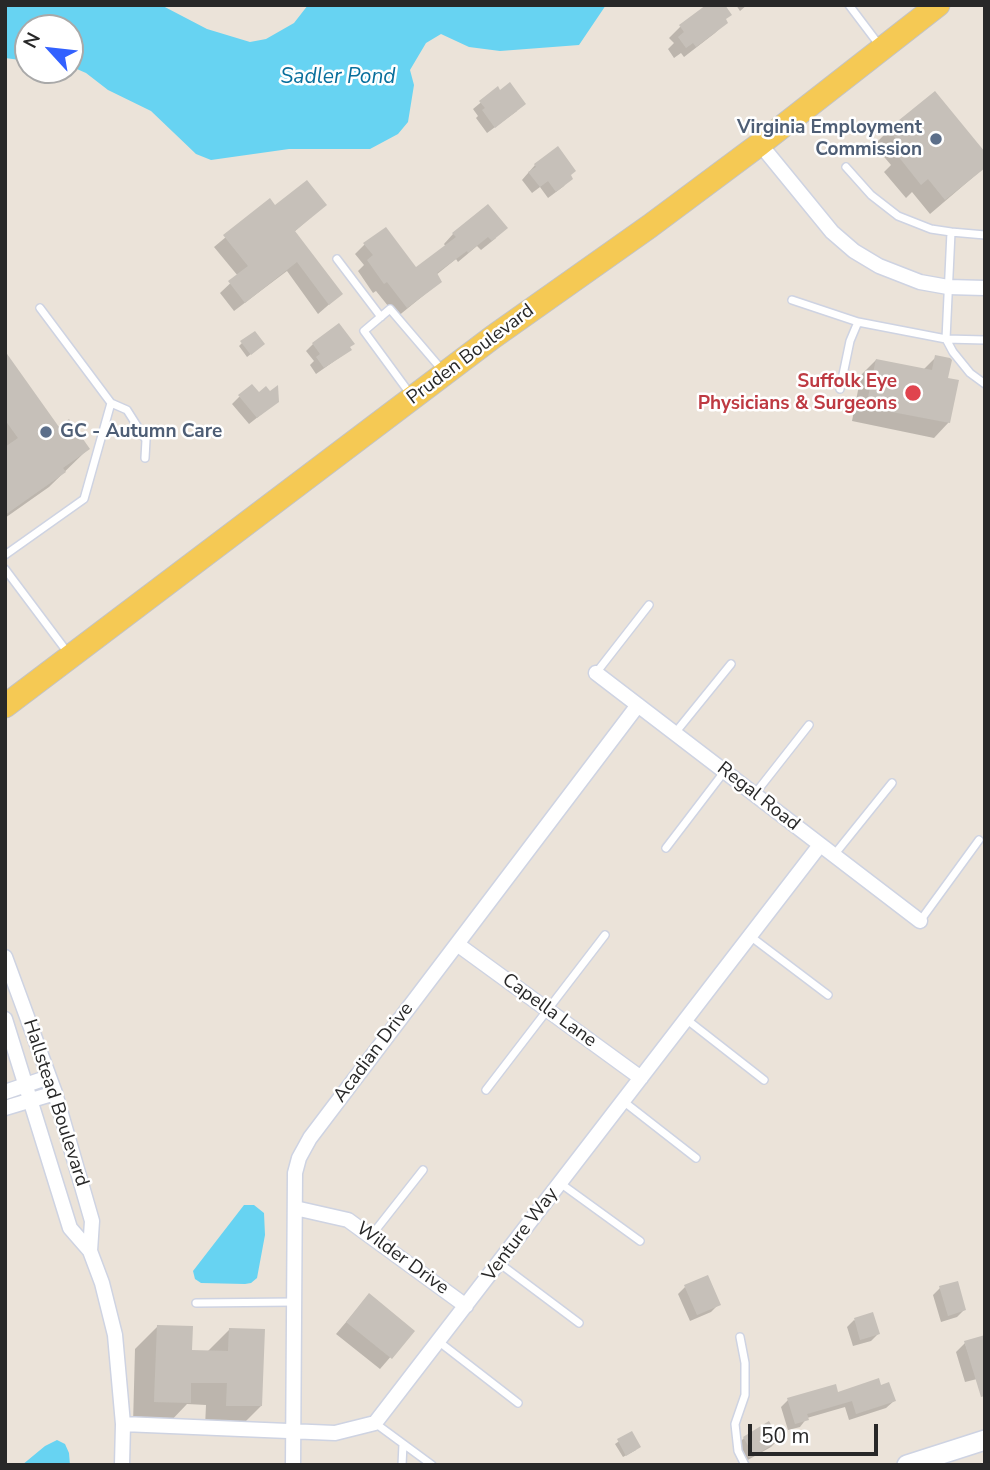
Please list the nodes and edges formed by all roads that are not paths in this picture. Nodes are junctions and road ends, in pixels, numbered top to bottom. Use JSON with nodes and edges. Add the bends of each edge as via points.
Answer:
{"nodes":[{"id":1,"x":849,"y":5,"type":"edge"},
{"id":2,"x":938,"y":5,"type":"edge"},
{"id":3,"x":882,"y":49,"type":"junction"},
{"id":4,"x":760,"y":144,"type":"junction"},
{"id":5,"x":846,"y":167,"type":"dead end"},
{"id":6,"x":951,"y":232,"type":"junction"},
{"id":7,"x":985,"y":235,"type":"edge"},
{"id":8,"x":337,"y":259,"type":"dead end"},
{"id":9,"x":948,"y":287,"type":"junction"},
{"id":10,"x":985,"y":288,"type":"edge"},
{"id":11,"x":792,"y":300,"type":"dead end"},
{"id":12,"x":40,"y":308,"type":"dead end"},
{"id":13,"x":381,"y":317,"type":"junction"},
{"id":14,"x":858,"y":322,"type":"junction"},
{"id":15,"x":946,"y":339,"type":"junction"},
{"id":16,"x":985,"y":340,"type":"edge"},
{"id":17,"x":445,"y":374,"type":"junction"},
{"id":18,"x":985,"y":384,"type":"edge"},
{"id":19,"x":839,"y":389,"type":"dead end"},
{"id":20,"x":413,"y":398,"type":"junction"},
{"id":21,"x":111,"y":403,"type":"junction"},
{"id":22,"x":145,"y":458,"type":"dead end"},
{"id":23,"x":5,"y":555,"type":"edge"},
{"id":24,"x":5,"y":569,"type":"edge"},
{"id":25,"x":649,"y":606,"type":"dead end"},
{"id":26,"x":71,"y":656,"type":"junction"},
{"id":27,"x":731,"y":664,"type":"dead end"},
{"id":28,"x":596,"y":673,"type":"joint"},
{"id":29,"x":7,"y":699,"type":"edge"},
{"id":30,"x":638,"y":705,"type":"junction"},
{"id":31,"x":809,"y":725,"type":"dead end"},
{"id":32,"x":674,"y":733,"type":"junction"},
{"id":33,"x":724,"y":772,"type":"junction"},
{"id":34,"x":892,"y":783,"type":"dead end"},
{"id":35,"x":754,"y":794,"type":"junction"},
{"id":36,"x":979,"y":840,"type":"dead end"},
{"id":37,"x":820,"y":845,"type":"junction"},
{"id":38,"x":666,"y":848,"type":"dead end"},
{"id":39,"x":833,"y":855,"type":"junction"},
{"id":40,"x":920,"y":921,"type":"joint"},
{"id":41,"x":605,"y":935,"type":"dead end"},
{"id":42,"x":750,"y":936,"type":"junction"},
{"id":43,"x":457,"y":944,"type":"junction"},
{"id":44,"x":5,"y":957,"type":"edge"},
{"id":45,"x":828,"y":995,"type":"dead end"},
{"id":46,"x":548,"y":1010,"type":"junction"},
{"id":47,"x":5,"y":1019,"type":"edge"},
{"id":48,"x":686,"y":1019,"type":"junction"},
{"id":49,"x":49,"y":1077,"type":"junction"},
{"id":50,"x":642,"y":1077,"type":"junction"},
{"id":51,"x":764,"y":1080,"type":"dead end"},
{"id":52,"x":25,"y":1085,"type":"junction"},
{"id":53,"x":486,"y":1090,"type":"dead end"},
{"id":54,"x":5,"y":1092,"type":"edge"},
{"id":55,"x":55,"y":1093,"type":"junction"},
{"id":56,"x":30,"y":1100,"type":"junction"},
{"id":57,"x":623,"y":1101,"type":"junction"},
{"id":58,"x":5,"y":1108,"type":"edge"},
{"id":59,"x":696,"y":1158,"type":"dead end"},
{"id":60,"x":423,"y":1170,"type":"dead end"},
{"id":61,"x":561,"y":1183,"type":"junction"},
{"id":62,"x":295,"y":1208,"type":"junction"},
{"id":63,"x":370,"y":1237,"type":"junction"},
{"id":64,"x":640,"y":1241,"type":"dead end"},
{"id":65,"x":90,"y":1251,"type":"junction"},
{"id":66,"x":499,"y":1263,"type":"junction"},
{"id":67,"x":295,"y":1302,"type":"junction"},
{"id":68,"x":196,"y":1303,"type":"dead end"},
{"id":69,"x":466,"y":1306,"type":"junction"},
{"id":70,"x":579,"y":1323,"type":"dead end"},
{"id":71,"x":740,"y":1337,"type":"dead end"},
{"id":72,"x":438,"y":1341,"type":"junction"},
{"id":73,"x":518,"y":1403,"type":"dead end"},
{"id":74,"x":374,"y":1423,"type":"junction"},
{"id":75,"x":123,"y":1424,"type":"junction"},
{"id":76,"x":294,"y":1432,"type":"junction"},
{"id":77,"x":985,"y":1440,"type":"edge"},
{"id":78,"x":403,"y":1444,"type":"junction"},
{"id":79,"x":122,"y":1465,"type":"edge"},
{"id":80,"x":293,"y":1465,"type":"edge"},
{"id":81,"x":402,"y":1465,"type":"edge"},
{"id":82,"x":432,"y":1465,"type":"edge"},
{"id":83,"x":745,"y":1465,"type":"edge"},
{"id":84,"x":907,"y":1465,"type":"edge"}],
"edges":[{"from":1,"to":3,"type":"lane"},
{"from":2,"to":3,"type":"main road","name":"Pruden Boulevard"},
{"from":3,"to":4,"type":"main road","name":"Pruden Boulevard"},
{"from":4,"to":9,"type":"street","via":[[832,232],[854,251],[899,275]]},
{"from":4,"to":17,"type":"main road","name":"Pruden Boulevard"},
{"from":5,"to":6,"type":"lane","via":[[898,216]]},
{"from":6,"to":7,"type":"lane"},
{"from":6,"to":9,"type":"lane"},
{"from":8,"to":13,"type":"lane"},
{"from":9,"to":10,"type":"street"},
{"from":9,"to":15,"type":"lane"},
{"from":11,"to":14,"type":"lane"},
{"from":12,"to":21,"type":"lane"},
{"from":13,"to":17,"type":"lane","via":[[390,309]]},
{"from":13,"to":20,"type":"lane","via":[[364,331]]},
{"from":14,"to":15,"type":"lane"},
{"from":14,"to":19,"type":"lane"},
{"from":15,"to":16,"type":"lane"},
{"from":15,"to":18,"type":"lane","via":[[960,362]]},
{"from":17,"to":20,"type":"main road","name":"Pruden Boulevard"},
{"from":20,"to":26,"type":"main road","name":"Pruden Boulevard"},
{"from":21,"to":22,"type":"lane","via":[[127,410],[146,440]]},
{"from":21,"to":23,"type":"lane","via":[[84,499]]},
{"from":24,"to":26,"type":"lane"},
{"from":25,"to":28,"type":"lane"},
{"from":26,"to":29,"type":"main road","name":"Pruden Boulevard"},
{"from":27,"to":32,"type":"lane"},
{"from":28,"to":30,"type":"street","name":"Regal Road"},
{"from":30,"to":32,"type":"street","name":"Regal Road"},
{"from":30,"to":43,"type":"street","name":"Acadian Drive"},
{"from":31,"to":35,"type":"lane"},
{"from":32,"to":33,"type":"street","name":"Regal Road"},
{"from":33,"to":35,"type":"street","name":"Regal Road"},
{"from":33,"to":38,"type":"lane"},
{"from":34,"to":39,"type":"lane"},
{"from":35,"to":37,"type":"street","name":"Regal Road"},
{"from":36,"to":40,"type":"lane"},
{"from":37,"to":39,"type":"street","name":"Regal Road"},
{"from":37,"to":42,"type":"street","name":"Venture Way"},
{"from":39,"to":40,"type":"street","name":"Regal Road"},
{"from":41,"to":46,"type":"lane"},
{"from":42,"to":45,"type":"lane"},
{"from":42,"to":48,"type":"street","name":"Venture Way"},
{"from":43,"to":46,"type":"street","name":"Capella Lane"},
{"from":43,"to":62,"type":"street","name":"Acadian Drive","via":[[310,1139],[295,1173]]},
{"from":44,"to":49,"type":"street","name":"Hallstead Boulevard"},
{"from":46,"to":50,"type":"street","name":"Capella Lane"},
{"from":46,"to":53,"type":"lane"},
{"from":47,"to":52,"type":"street","name":"Hallstead Boulevard"},
{"from":48,"to":50,"type":"street","name":"Venture Way"},
{"from":48,"to":51,"type":"lane"},
{"from":49,"to":52,"type":"street"},
{"from":49,"to":55,"type":"street","name":"Hallstead Boulevard"},
{"from":50,"to":57,"type":"street","name":"Venture Way"},
{"from":52,"to":54,"type":"street"},
{"from":52,"to":56,"type":"street","name":"Hallstead Boulevard"},
{"from":55,"to":56,"type":"street"},
{"from":55,"to":65,"type":"street","name":"Hallstead Boulevard","via":[[92,1221]]},
{"from":56,"to":58,"type":"street"},
{"from":56,"to":65,"type":"street","name":"Hallstead Boulevard","via":[[70,1228]]},
{"from":57,"to":59,"type":"lane"},
{"from":57,"to":61,"type":"street","name":"Venture Way"},
{"from":60,"to":63,"type":"lane"},
{"from":61,"to":64,"type":"lane"},
{"from":61,"to":66,"type":"street","name":"Venture Way"},
{"from":62,"to":63,"type":"street","name":"Wilder Drive","via":[[348,1220]]},
{"from":62,"to":67,"type":"street","name":"Acadian Drive"},
{"from":63,"to":69,"type":"street","name":"Wilder Drive"},
{"from":65,"to":75,"type":"street","name":"Hallstead Boulevard","via":[[115,1335]]},
{"from":66,"to":69,"type":"street","name":"Venture Way"},
{"from":66,"to":70,"type":"lane"},
{"from":67,"to":68,"type":"lane"},
{"from":67,"to":76,"type":"street","name":"Acadian Drive"},
{"from":69,"to":72,"type":"street","name":"Venture Way"},
{"from":71,"to":83,"type":"lane","via":[[745,1395],[735,1424]]},
{"from":72,"to":73,"type":"lane"},
{"from":72,"to":74,"type":"street","name":"Venture Way"},
{"from":74,"to":76,"type":"street","via":[[335,1433]]},
{"from":74,"to":78,"type":"lane"},
{"from":75,"to":76,"type":"street"},
{"from":75,"to":79,"type":"street","name":"Hallstead Boulevard"},
{"from":76,"to":80,"type":"street","name":"Acadian Drive"},
{"from":77,"to":84,"type":"street"},
{"from":78,"to":81,"type":"lane"},
{"from":78,"to":82,"type":"lane"}]}
